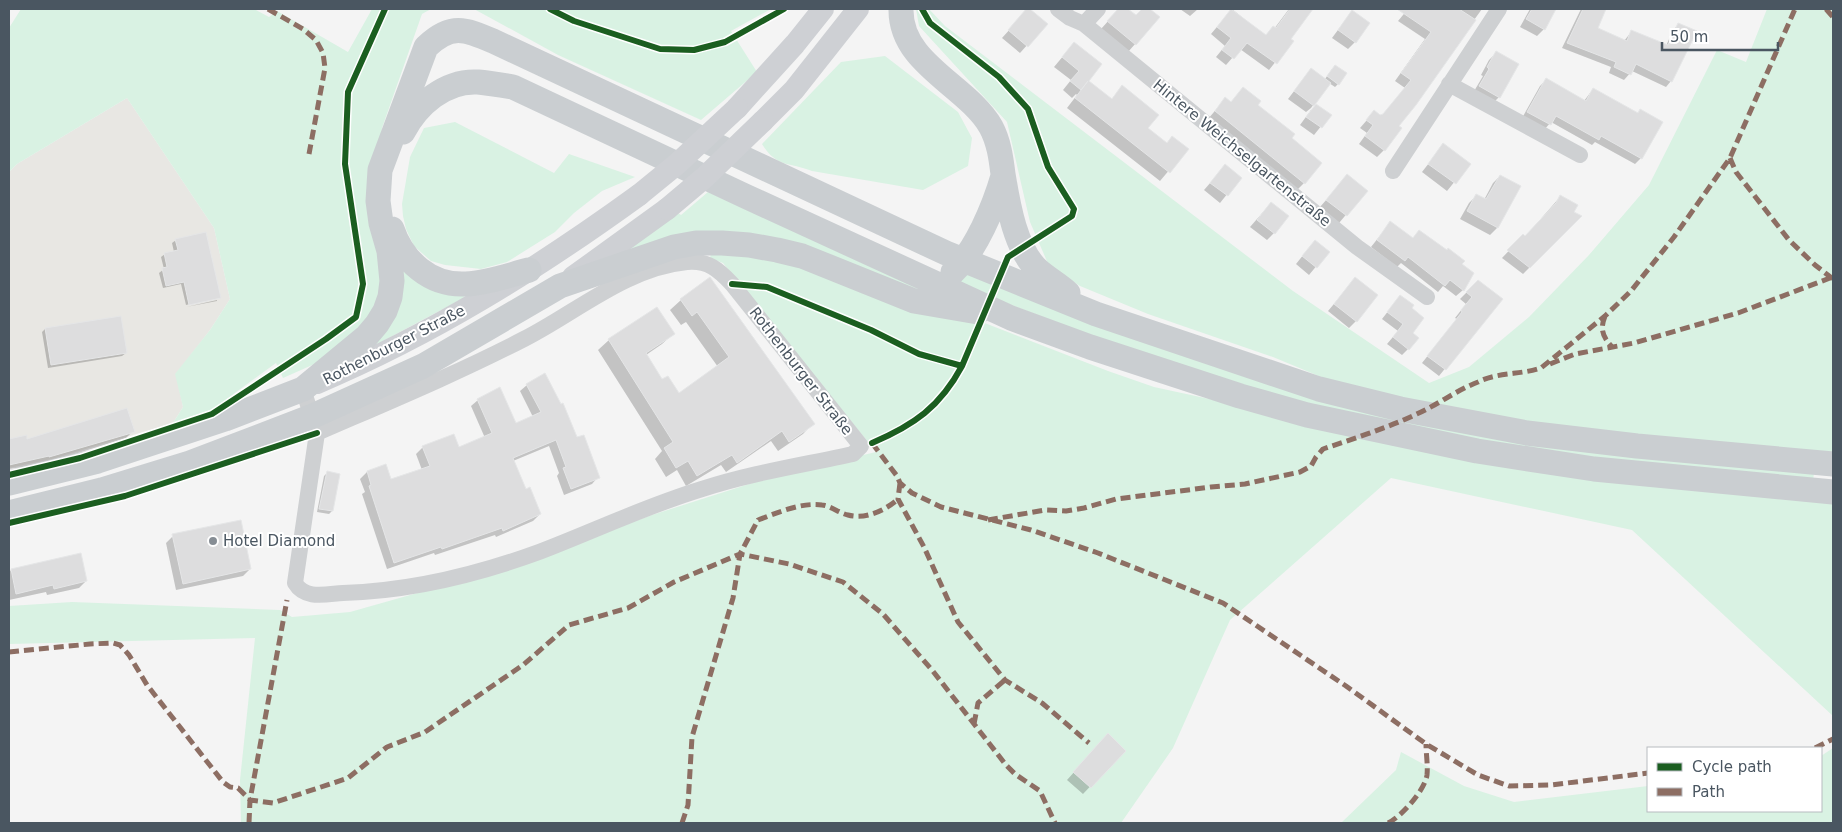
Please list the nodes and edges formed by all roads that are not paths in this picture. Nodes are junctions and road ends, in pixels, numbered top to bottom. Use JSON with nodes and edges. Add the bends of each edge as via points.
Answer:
{"nodes":[{"id":1,"x":823,"y":9,"type":"edge"},
{"id":2,"x":858,"y":9,"type":"edge"},
{"id":3,"x":901,"y":9,"type":"edge"},
{"id":4,"x":1058,"y":9,"type":"edge"},
{"id":5,"x":1098,"y":9,"type":"edge"},
{"id":6,"x":1499,"y":9,"type":"edge"},
{"id":7,"x":1084,"y":24,"type":"junction"},
{"id":8,"x":1449,"y":84,"type":"junction"},
{"id":9,"x":1580,"y":155,"type":"dead end"},
{"id":10,"x":1393,"y":171,"type":"dead end"},
{"id":11,"x":1003,"y":176,"type":"junction"},
{"id":12,"x":965,"y":260,"type":"junction"},
{"id":13,"x":529,"y":270,"type":"junction"},
{"id":14,"x":939,"y":285,"type":"junction"},
{"id":15,"x":560,"y":286,"type":"junction"},
{"id":16,"x":1427,"y":297,"type":"dead end"},
{"id":17,"x":1096,"y":314,"type":"junction"},
{"id":18,"x":1010,"y":318,"type":"junction"},
{"id":19,"x":303,"y":389,"type":"junction"},
{"id":20,"x":315,"y":425,"type":"junction"},
{"id":21,"x":1833,"y":464,"type":"edge"},
{"id":22,"x":9,"y":483,"type":"edge"},
{"id":23,"x":1833,"y":492,"type":"edge"},
{"id":24,"x":9,"y":513,"type":"edge"}],
"edges":[{"from":1,"to":13,"type":"main road","name":"Rothenburger Straße","bridge":true,"via":[[737,108],[677,164],[639,195]]},
{"from":2,"to":15,"type":"main road","name":"Rothenburger Straße","bridge":true,"via":[[794,90],[711,171],[667,209]]},
{"from":3,"to":11,"type":"main road","via":[[910,44],[966,97],[991,128],[997,140]]},
{"from":4,"to":7,"type":"street","name":"Hintere Weichselgartenstraße"},
{"from":5,"to":7,"type":"street"},
{"from":6,"to":8,"type":"street"},
{"from":7,"to":16,"type":"street","name":"Hintere Weichselgartenstraße","via":[[1357,247]]},
{"from":8,"to":9,"type":"street"},
{"from":8,"to":10,"type":"street"},
{"from":11,"to":12,"type":"main road","via":[[996,200]]},
{"from":11,"to":17,"type":"main road","via":[[1014,225],[1026,255],[1038,270]]},
{"from":12,"to":14,"type":"main road"},
{"from":12,"to":17,"type":"main road"},
{"from":12,"to":19,"type":"main road","via":[[460,30],[443,34],[426,47],[380,170],[378,201],[391,267],[390,297],[385,311],[366,337]]},
{"from":13,"to":14,"type":"main road","via":[[480,282],[449,283],[423,273],[411,263],[396,240],[388,210],[388,177],[392,161],[413,115],[433,96],[458,84],[476,82],[513,87]]},
{"from":13,"to":19,"type":"main road","name":"Rothenburger Straße","via":[[463,312],[408,341]]},
{"from":14,"to":18,"type":"main road"},
{"from":15,"to":18,"type":"main road","via":[[674,247],[696,243],[749,245],[802,256],[914,300]]},
{"from":15,"to":20,"type":"main road","name":"Rothenburger Straße"},
{"from":17,"to":21,"type":"main road","via":[[1319,389],[1410,411],[1527,433]]},
{"from":18,"to":23,"type":"main road","via":[[1240,396],[1307,415],[1468,449],[1612,471]]},
{"from":19,"to":20,"type":"street","name":"Rothenburger Straße"},
{"from":19,"to":22,"type":"main road","name":"Rothenburger Straße","via":[[98,461]]},
{"from":20,"to":20,"type":"street","name":"Rothenburger Straße","via":[[295,583],[299,591],[309,594],[366,592],[433,583],[496,566],[659,503],[749,476],[853,454],[861,446],[732,284],[718,269],[698,262],[675,264],[626,281],[467,369]]},
{"from":20,"to":24,"type":"main road","name":"Rothenburger Straße","via":[[102,490]]}]}
